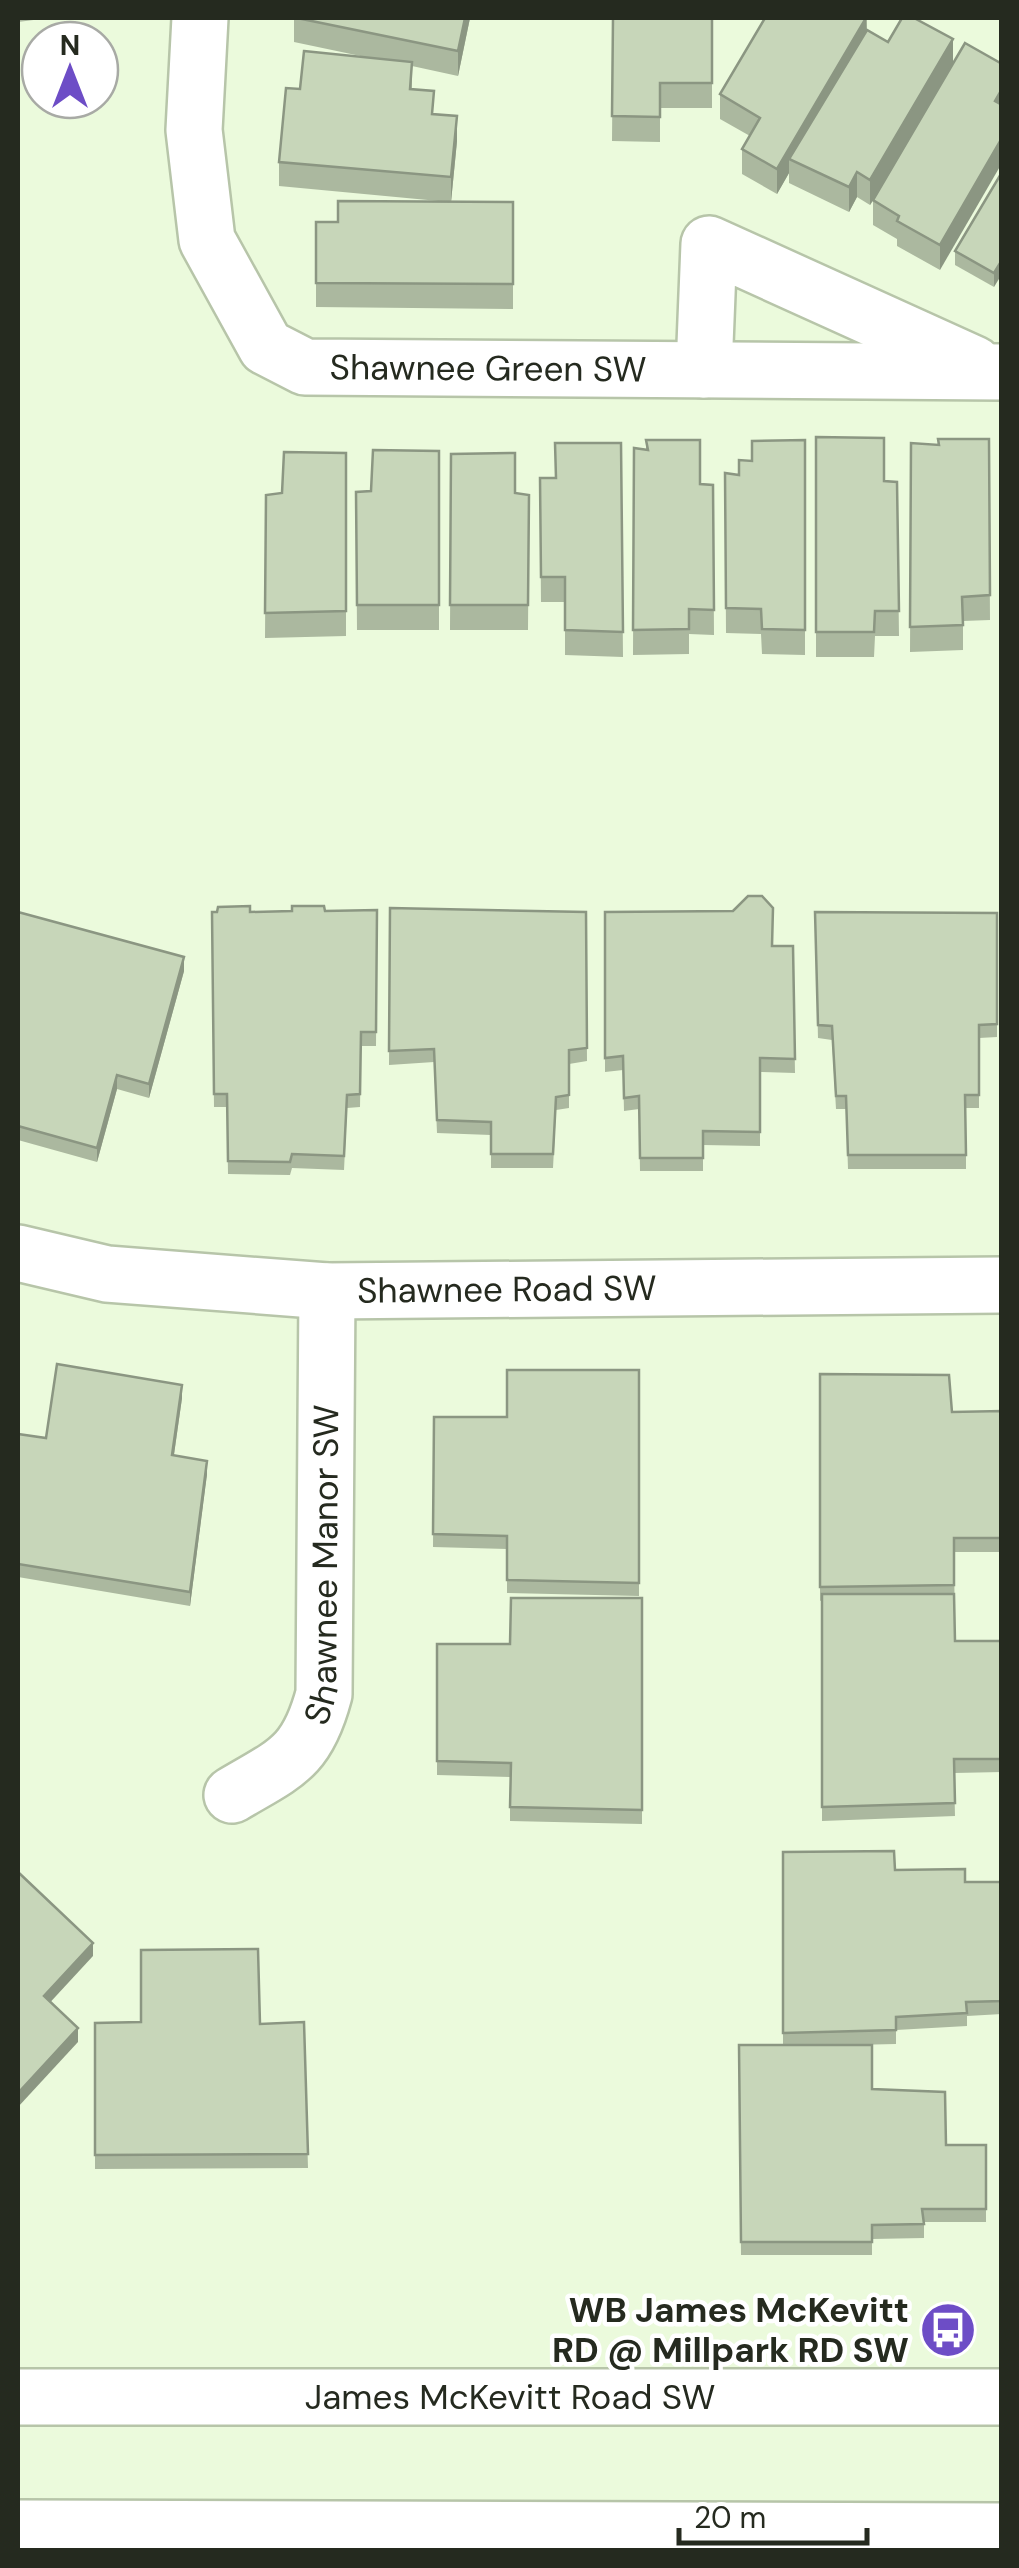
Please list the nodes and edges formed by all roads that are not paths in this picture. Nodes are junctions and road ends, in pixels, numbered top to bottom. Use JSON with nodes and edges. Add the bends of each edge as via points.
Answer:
{"nodes":[{"id":1,"x":200,"y":18,"type":"edge"},
{"id":2,"x":704,"y":370,"type":"junction"},
{"id":3,"x":997,"y":372,"type":"edge"},
{"id":4,"x":18,"y":1253,"type":"edge"},
{"id":5,"x":1002,"y":1285,"type":"edge"},
{"id":6,"x":327,"y":1291,"type":"junction"},
{"id":7,"x":232,"y":1794,"type":"dead end"},
{"id":8,"x":18,"y":2397,"type":"edge"},
{"id":9,"x":1002,"y":2397,"type":"edge"},
{"id":10,"x":18,"y":2528,"type":"edge"},
{"id":11,"x":1002,"y":2532,"type":"edge"}],
"edges":[{"from":1,"to":2,"type":"street","name":"Shawnee Green SW","via":[[194,130],[207,240],[266,347],[305,367]]},
{"from":2,"to":3,"type":"street","name":"Shawnee Green SW"},
{"from":2,"to":3,"type":"street","name":"Shawnee Green SW","via":[[709,244]]},
{"from":4,"to":6,"type":"street","name":"Shawnee Road SW","via":[[106,1274]]},
{"from":5,"to":6,"type":"street","name":"Shawnee Road SW"},
{"from":6,"to":7,"type":"street","name":"Shawnee Manor SW","via":[[324,1694],[315,1729],[295,1757]]},
{"from":8,"to":9,"type":"street","name":"James McKevitt Road SW"},
{"from":10,"to":11,"type":"street"}]}
